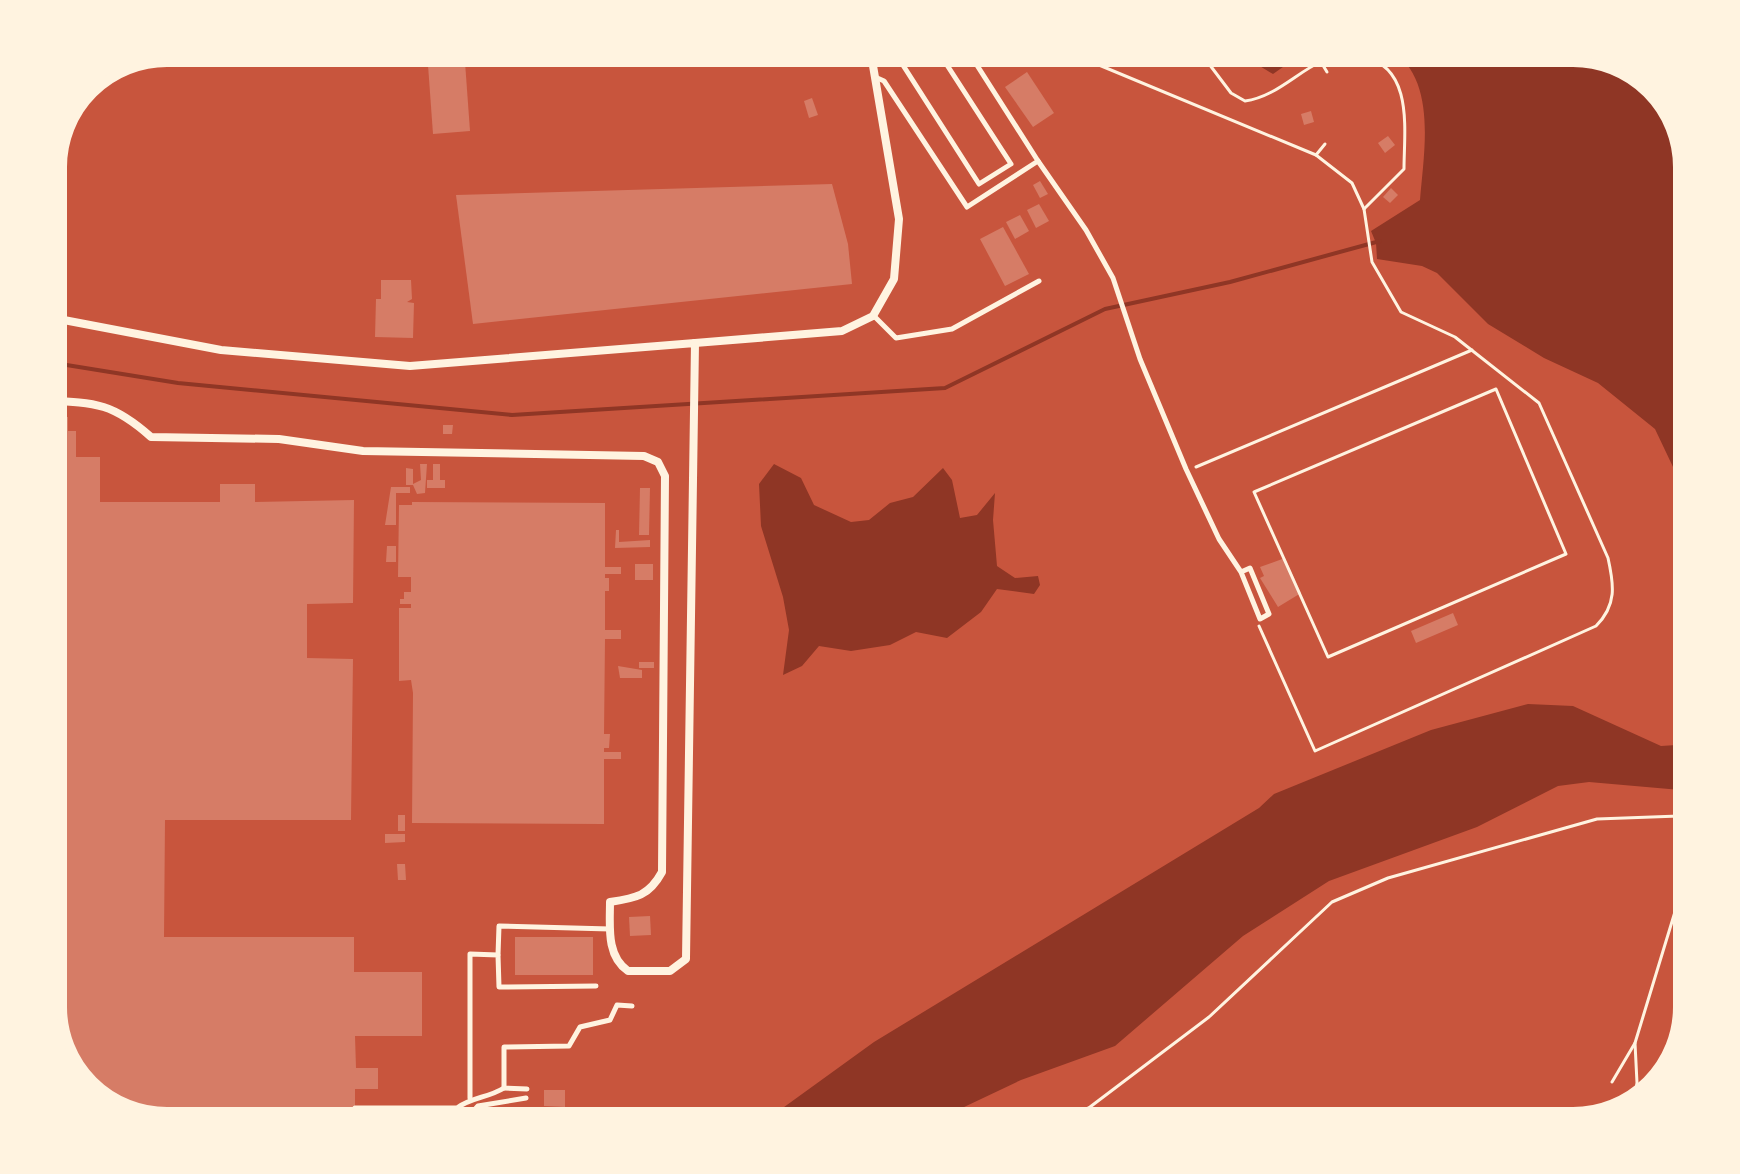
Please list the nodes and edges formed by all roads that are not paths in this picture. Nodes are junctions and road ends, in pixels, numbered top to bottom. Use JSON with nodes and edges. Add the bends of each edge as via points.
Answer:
{"nodes":[{"id":1,"x":872,"y":62,"type":"edge"},
{"id":2,"x":901,"y":62,"type":"edge"},
{"id":3,"x":945,"y":62,"type":"edge"},
{"id":4,"x":975,"y":62,"type":"edge"},
{"id":5,"x":875,"y":77,"type":"junction"},
{"id":6,"x":1038,"y":161,"type":"junction"},
{"id":7,"x":1039,"y":281,"type":"dead end"},
{"id":8,"x":873,"y":316,"type":"junction"},
{"id":9,"x":62,"y":320,"type":"edge"},
{"id":10,"x":695,"y":343,"type":"junction"},
{"id":11,"x":62,"y":402,"type":"edge"},
{"id":12,"x":1241,"y":572,"type":"junction"},
{"id":13,"x":610,"y":929,"type":"junction"},
{"id":14,"x":498,"y":955,"type":"junction"},
{"id":15,"x":596,"y":986,"type":"dead end"},
{"id":16,"x":632,"y":1006,"type":"dead end"},
{"id":17,"x":504,"y":1088,"type":"junction"},
{"id":18,"x":527,"y":1089,"type":"dead end"},
{"id":19,"x":470,"y":1098,"type":"junction"},
{"id":20,"x":526,"y":1098,"type":"dead end"},
{"id":21,"x":355,"y":1108,"type":"dead end"},
{"id":22,"x":473,"y":1112,"type":"edge"}],
"edges":[{"from":1,"to":5,"type":"street"},
{"from":2,"to":3,"type":"lane","via":[[979,184],[1011,164]]},
{"from":4,"to":6,"type":"lane"},
{"from":5,"to":6,"type":"lane","via":[[884,81],[967,207]]},
{"from":5,"to":8,"type":"street","via":[[899,219],[894,279]]},
{"from":6,"to":12,"type":"lane","via":[[1086,230],[1119,291],[1187,471]]},
{"from":7,"to":8,"type":"lane","via":[[952,329],[896,338]]},
{"from":8,"to":10,"type":"street","via":[[842,331]]},
{"from":9,"to":10,"type":"street","via":[[221,350],[410,366]]},
{"from":10,"to":13,"type":"street","via":[[686,959],[670,971],[628,971],[613,955]]},
{"from":11,"to":13,"type":"street","via":[[104,404],[151,437],[279,439],[363,451],[644,456],[658,462],[665,476],[662,872],[653,889],[640,898],[610,902]]},
{"from":12,"to":12,"type":"lane","via":[[1260,619],[1269,614],[1250,568]]},
{"from":13,"to":14,"type":"lane","via":[[499,926]]},
{"from":14,"to":15,"type":"lane","via":[[499,987]]},
{"from":14,"to":19,"type":"lane","via":[[470,954]]},
{"from":16,"to":17,"type":"lane","via":[[617,1005],[610,1020],[580,1027],[569,1046],[504,1047]]},
{"from":17,"to":18,"type":"lane"},
{"from":17,"to":19,"type":"lane","via":[[489,1097]]},
{"from":19,"to":21,"type":"lane","via":[[457,1108]]},
{"from":20,"to":22,"type":"lane","via":[[478,1106]]}]}
